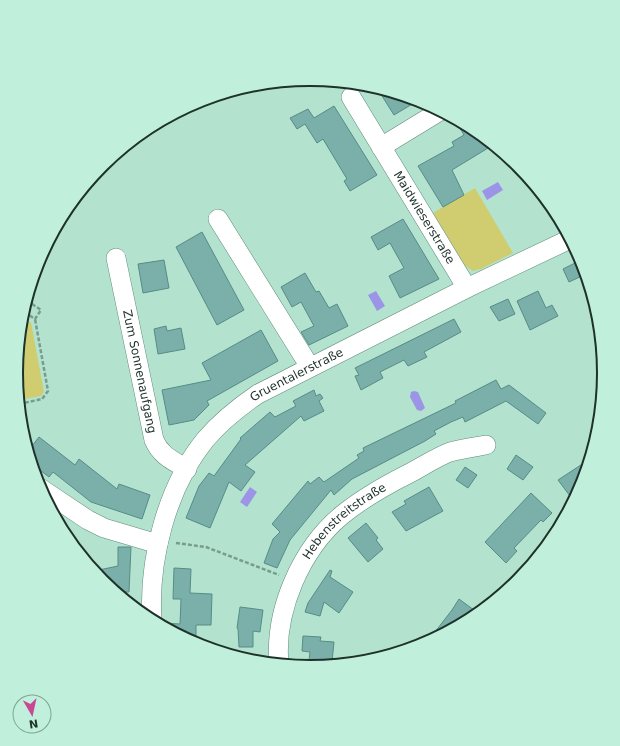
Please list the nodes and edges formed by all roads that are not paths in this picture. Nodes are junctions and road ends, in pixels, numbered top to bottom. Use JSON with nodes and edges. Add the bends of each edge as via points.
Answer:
{"nodes":[{"id":1,"x":351,"y":98,"type":"dead end"},
{"id":2,"x":434,"y":115,"type":"edge"},
{"id":3,"x":381,"y":147,"type":"junction"},
{"id":4,"x":218,"y":219,"type":"dead end"},
{"id":5,"x":565,"y":241,"type":"edge"},
{"id":6,"x":116,"y":258,"type":"dead end"},
{"id":7,"x":467,"y":288,"type":"junction"},
{"id":8,"x":310,"y":367,"type":"junction"},
{"id":9,"x":486,"y":445,"type":"dead end"},
{"id":10,"x":187,"y":469,"type":"junction"},
{"id":11,"x":51,"y":495,"type":"edge"},
{"id":12,"x":164,"y":543,"type":"junction"},
{"id":13,"x":152,"y":613,"type":"edge"},
{"id":14,"x":279,"y":658,"type":"edge"}],
"edges":[{"from":1,"to":3,"type":"street","name":"Maidwieserstraße"},
{"from":2,"to":3,"type":"street"},
{"from":3,"to":7,"type":"street","name":"Maidwieserstraße"},
{"from":4,"to":8,"type":"street"},
{"from":5,"to":7,"type":"street","name":"Gruentalerstraße"},
{"from":6,"to":10,"type":"street","name":"Zum Sonnenaufgang","via":[[154,440],[158,450],[166,458]]},
{"from":7,"to":8,"type":"street","name":"Gruentalerstraße"},
{"from":8,"to":10,"type":"street","name":"Gruentalerstraße","via":[[237,408],[205,440]]},
{"from":9,"to":14,"type":"street","name":"Hebenstreitstraße","via":[[450,452],[383,487],[342,515],[325,531],[303,562],[288,598],[280,632]]},
{"from":10,"to":12,"type":"street","name":"Gruentalerstraße","via":[[172,501]]},
{"from":11,"to":12,"type":"street","via":[[104,528]]},
{"from":12,"to":13,"type":"street","name":"Gruentalerstraße","via":[[152,589]]}]}
